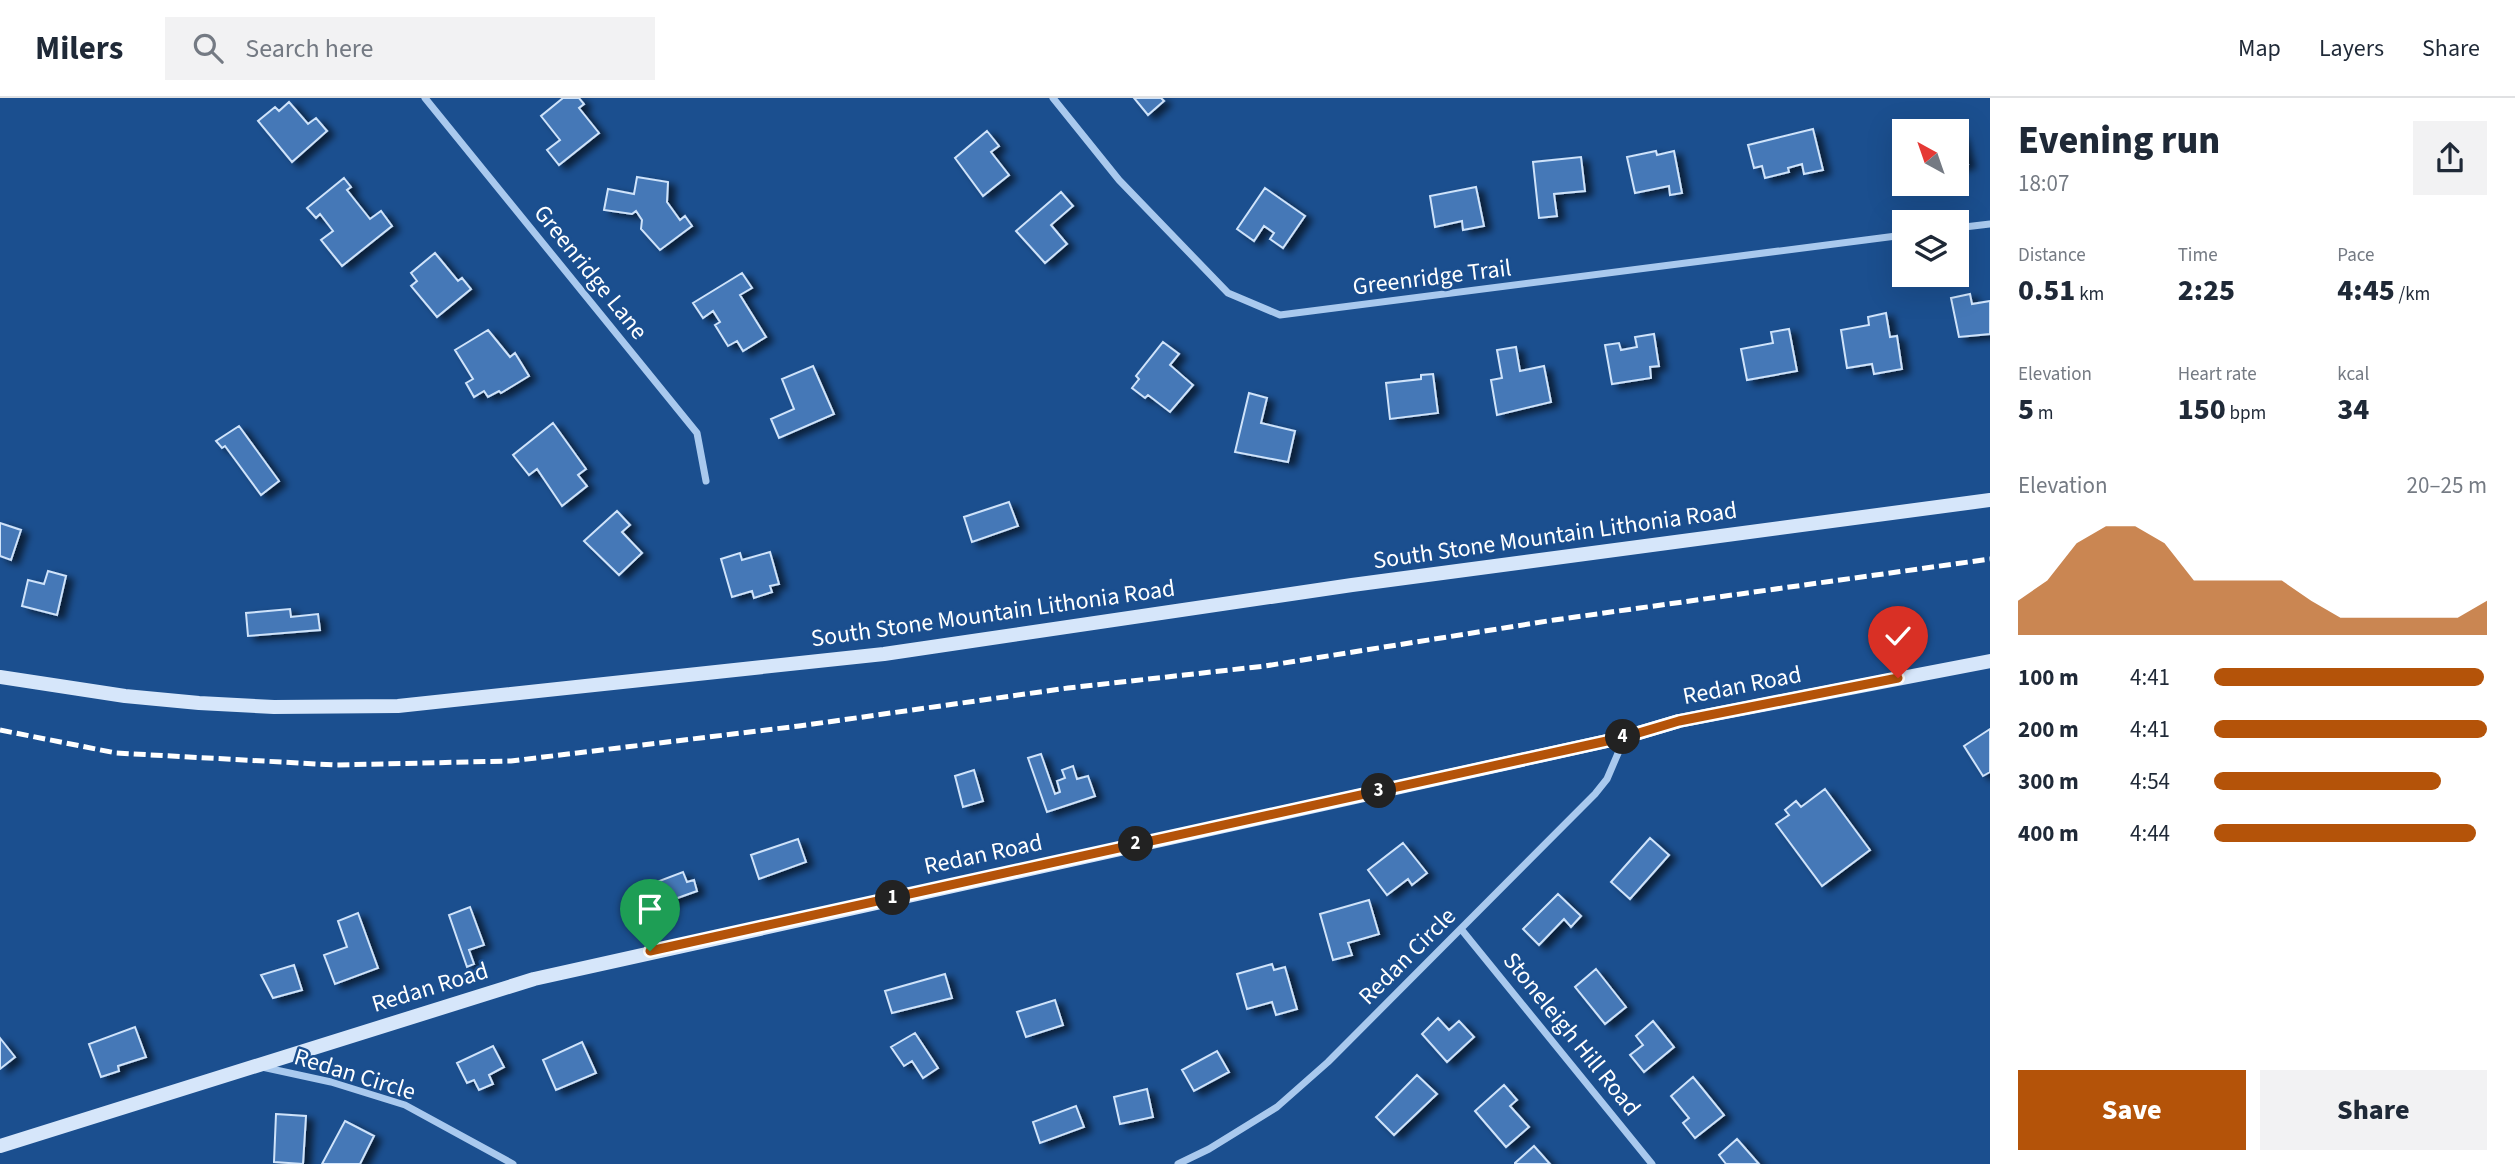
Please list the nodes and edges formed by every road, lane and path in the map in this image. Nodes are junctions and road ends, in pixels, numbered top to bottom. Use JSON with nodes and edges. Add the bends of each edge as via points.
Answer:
{"nodes":[{"id":1,"x":425,"y":98,"type":"edge"},
{"id":2,"x":1053,"y":98,"type":"edge"},
{"id":3,"x":1990,"y":224,"type":"edge"},
{"id":4,"x":1969,"y":226,"type":"edge"},
{"id":5,"x":1892,"y":237,"type":"edge"},
{"id":6,"x":706,"y":481,"type":"dead end"},
{"id":7,"x":1990,"y":500,"type":"edge"},
{"id":8,"x":1990,"y":660,"type":"edge"},
{"id":9,"x":0,"y":677,"type":"edge"},
{"id":10,"x":1625,"y":737,"type":"junction"},
{"id":11,"x":1461,"y":929,"type":"junction"},
{"id":12,"x":258,"y":1066,"type":"junction"},
{"id":13,"x":0,"y":1146,"type":"edge"},
{"id":14,"x":513,"y":1164,"type":"edge"},
{"id":15,"x":1178,"y":1164,"type":"edge"},
{"id":16,"x":1652,"y":1164,"type":"edge"}],
"edges":[{"from":1,"to":6,"type":"street","name":"Greenridge Lane","via":[[697,433]]},
{"from":2,"to":5,"type":"street","name":"Greenridge Trail","via":[[1119,180],[1228,293],[1280,316]]},
{"from":3,"to":4,"type":"street"},
{"from":7,"to":9,"type":"main road","name":"South Stone Mountain Lithonia Road","via":[[1352,585],[884,654],[398,706],[199,703]]},
{"from":8,"to":10,"type":"main road","name":"Redan Road","via":[[1679,721]]},
{"from":10,"to":11,"type":"street","name":"Redan Circle","via":[[1607,779],[1595,794]]},
{"from":10,"to":12,"type":"main road","name":"Redan Road","via":[[547,975]]},
{"from":11,"to":15,"type":"street","name":"Redan Circle","via":[[1277,1107]]},
{"from":11,"to":16,"type":"street","name":"Stoneleigh Hill Road"},
{"from":12,"to":13,"type":"main road","name":"Redan Road"},
{"from":12,"to":14,"type":"street","name":"Redan Circle","via":[[405,1105]]}]}
